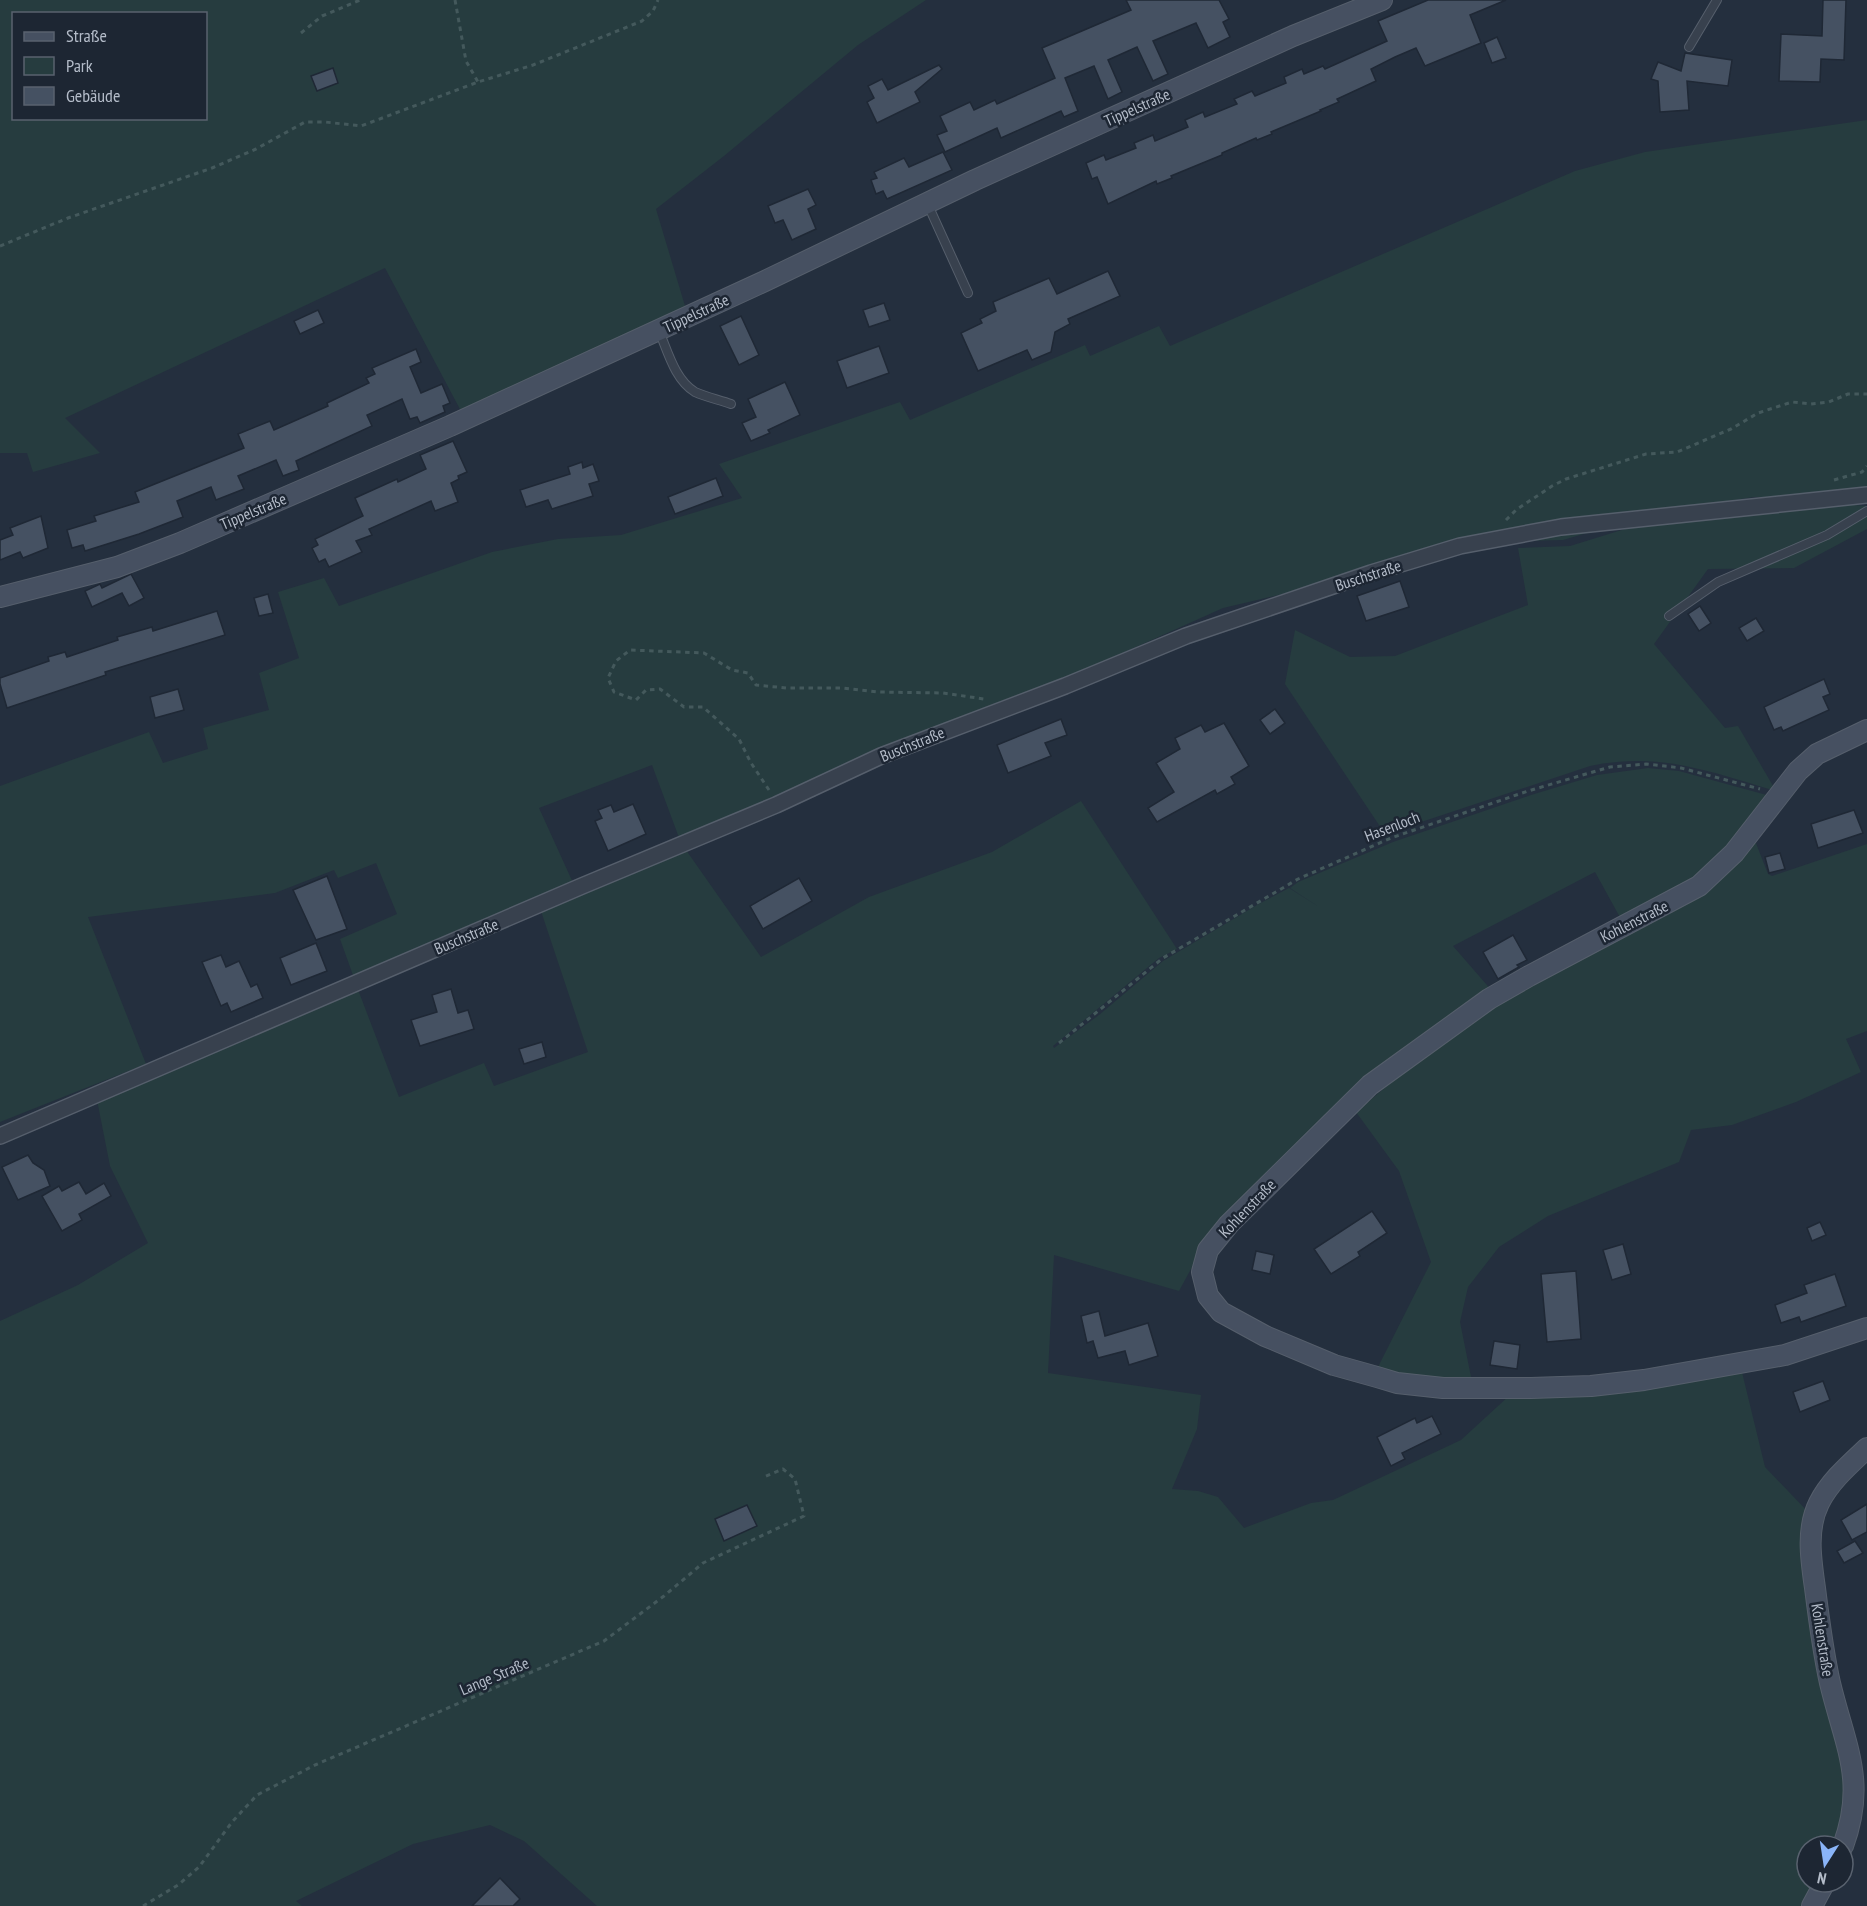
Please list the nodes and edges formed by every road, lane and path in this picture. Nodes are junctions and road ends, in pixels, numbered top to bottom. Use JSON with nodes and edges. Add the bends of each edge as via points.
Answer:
{"nodes":[{"id":1,"x":360,"y":0,"type":"edge"},
{"id":2,"x":455,"y":0,"type":"edge"},
{"id":3,"x":658,"y":0,"type":"edge"},
{"id":4,"x":1382,"y":0,"type":"edge"},
{"id":5,"x":1717,"y":0,"type":"edge"},
{"id":6,"x":301,"y":33,"type":"dead end"},
{"id":7,"x":1689,"y":47,"type":"dead end"},
{"id":8,"x":478,"y":82,"type":"junction"},
{"id":9,"x":927,"y":203,"type":"junction"},
{"id":10,"x":0,"y":246,"type":"edge"},
{"id":11,"x":968,"y":293,"type":"dead end"},
{"id":12,"x":658,"y":330,"type":"junction"},
{"id":13,"x":1867,"y":394,"type":"edge"},
{"id":14,"x":731,"y":404,"type":"dead end"},
{"id":15,"x":1867,"y":495,"type":"edge"},
{"id":16,"x":1867,"y":512,"type":"edge"},
{"id":17,"x":1497,"y":538,"type":"junction"},
{"id":18,"x":0,"y":597,"type":"edge"},
{"id":19,"x":1669,"y":616,"type":"dead end"},
{"id":20,"x":985,"y":699,"type":"dead end"},
{"id":21,"x":1867,"y":730,"type":"edge"},
{"id":22,"x":1780,"y":794,"type":"junction"},
{"id":23,"x":776,"y":805,"type":"junction"},
{"id":24,"x":1059,"y":1043,"type":"dead end"},
{"id":25,"x":0,"y":1136,"type":"edge"},
{"id":26,"x":1867,"y":1328,"type":"edge"},
{"id":27,"x":1867,"y":1448,"type":"edge"},
{"id":28,"x":764,"y":1477,"type":"dead end"},
{"id":29,"x":1848,"y":1834,"type":"edge"},
{"id":30,"x":143,"y":1906,"type":"edge"}],
"edges":[{"from":1,"to":6,"type":"path","via":[[322,16]]},
{"from":2,"to":8,"type":"path","via":[[466,61]]},
{"from":3,"to":8,"type":"path","via":[[642,21],[533,65]]},
{"from":4,"to":9,"type":"street","name":"Tippelstraße","via":[[1293,36]]},
{"from":5,"to":7,"type":"lane"},
{"from":8,"to":10,"type":"path","via":[[361,126],[305,122],[212,168]]},
{"from":9,"to":11,"type":"lane"},
{"from":9,"to":12,"type":"street","name":"Tippelstraße"},
{"from":12,"to":14,"type":"lane","via":[[684,382],[696,392]]},
{"from":12,"to":18,"type":"street","name":"Tippelstraße","via":[[450,426],[180,543],[117,567]]},
{"from":13,"to":17,"type":"path","via":[[1848,394],[1811,404],[1792,402],[1758,413],[1677,452],[1646,454],[1566,479],[1516,510],[1504,522]]},
{"from":15,"to":17,"type":"street","name":"Buschstraße","via":[[1561,526]]},
{"from":16,"to":19,"type":"lane","via":[[1827,535],[1718,582]]},
{"from":17,"to":23,"type":"street","name":"Buschstraße","via":[[1371,573],[1186,636],[1065,687],[881,756]]},
{"from":20,"to":23,"type":"path","via":[[943,693],[756,685],[748,673],[732,670],[704,653],[630,650],[616,661],[608,678],[614,692],[636,700],[646,690],[660,689],[684,707],[704,707],[740,739]]},
{"from":21,"to":22,"type":"street","name":"Kohlenstraße","via":[[1817,754]]},
{"from":22,"to":24,"type":"path","name":"Hasenloch","via":[[1681,768],[1646,764],[1610,766],[1391,838],[1298,879],[1163,958]]},
{"from":22,"to":26,"type":"street","name":"Kohlenstraße","via":[[1734,853],[1699,886],[1489,999],[1370,1085],[1212,1244],[1202,1272],[1203,1281],[1208,1296],[1221,1312],[1299,1352],[1397,1383],[1443,1388],[1543,1388],[1644,1380],[1785,1355]]},
{"from":23,"to":25,"type":"street","name":"Buschstraße"},
{"from":27,"to":29,"type":"street","name":"Kohlenstraße","via":[[1822,1497],[1810,1539],[1825,1661],[1857,1786],[1855,1817]]},
{"from":28,"to":30,"type":"path","name":"Lange Straße","via":[[783,1469],[795,1479],[804,1516],[703,1563],[604,1641],[315,1765],[257,1795],[199,1867]]}]}
